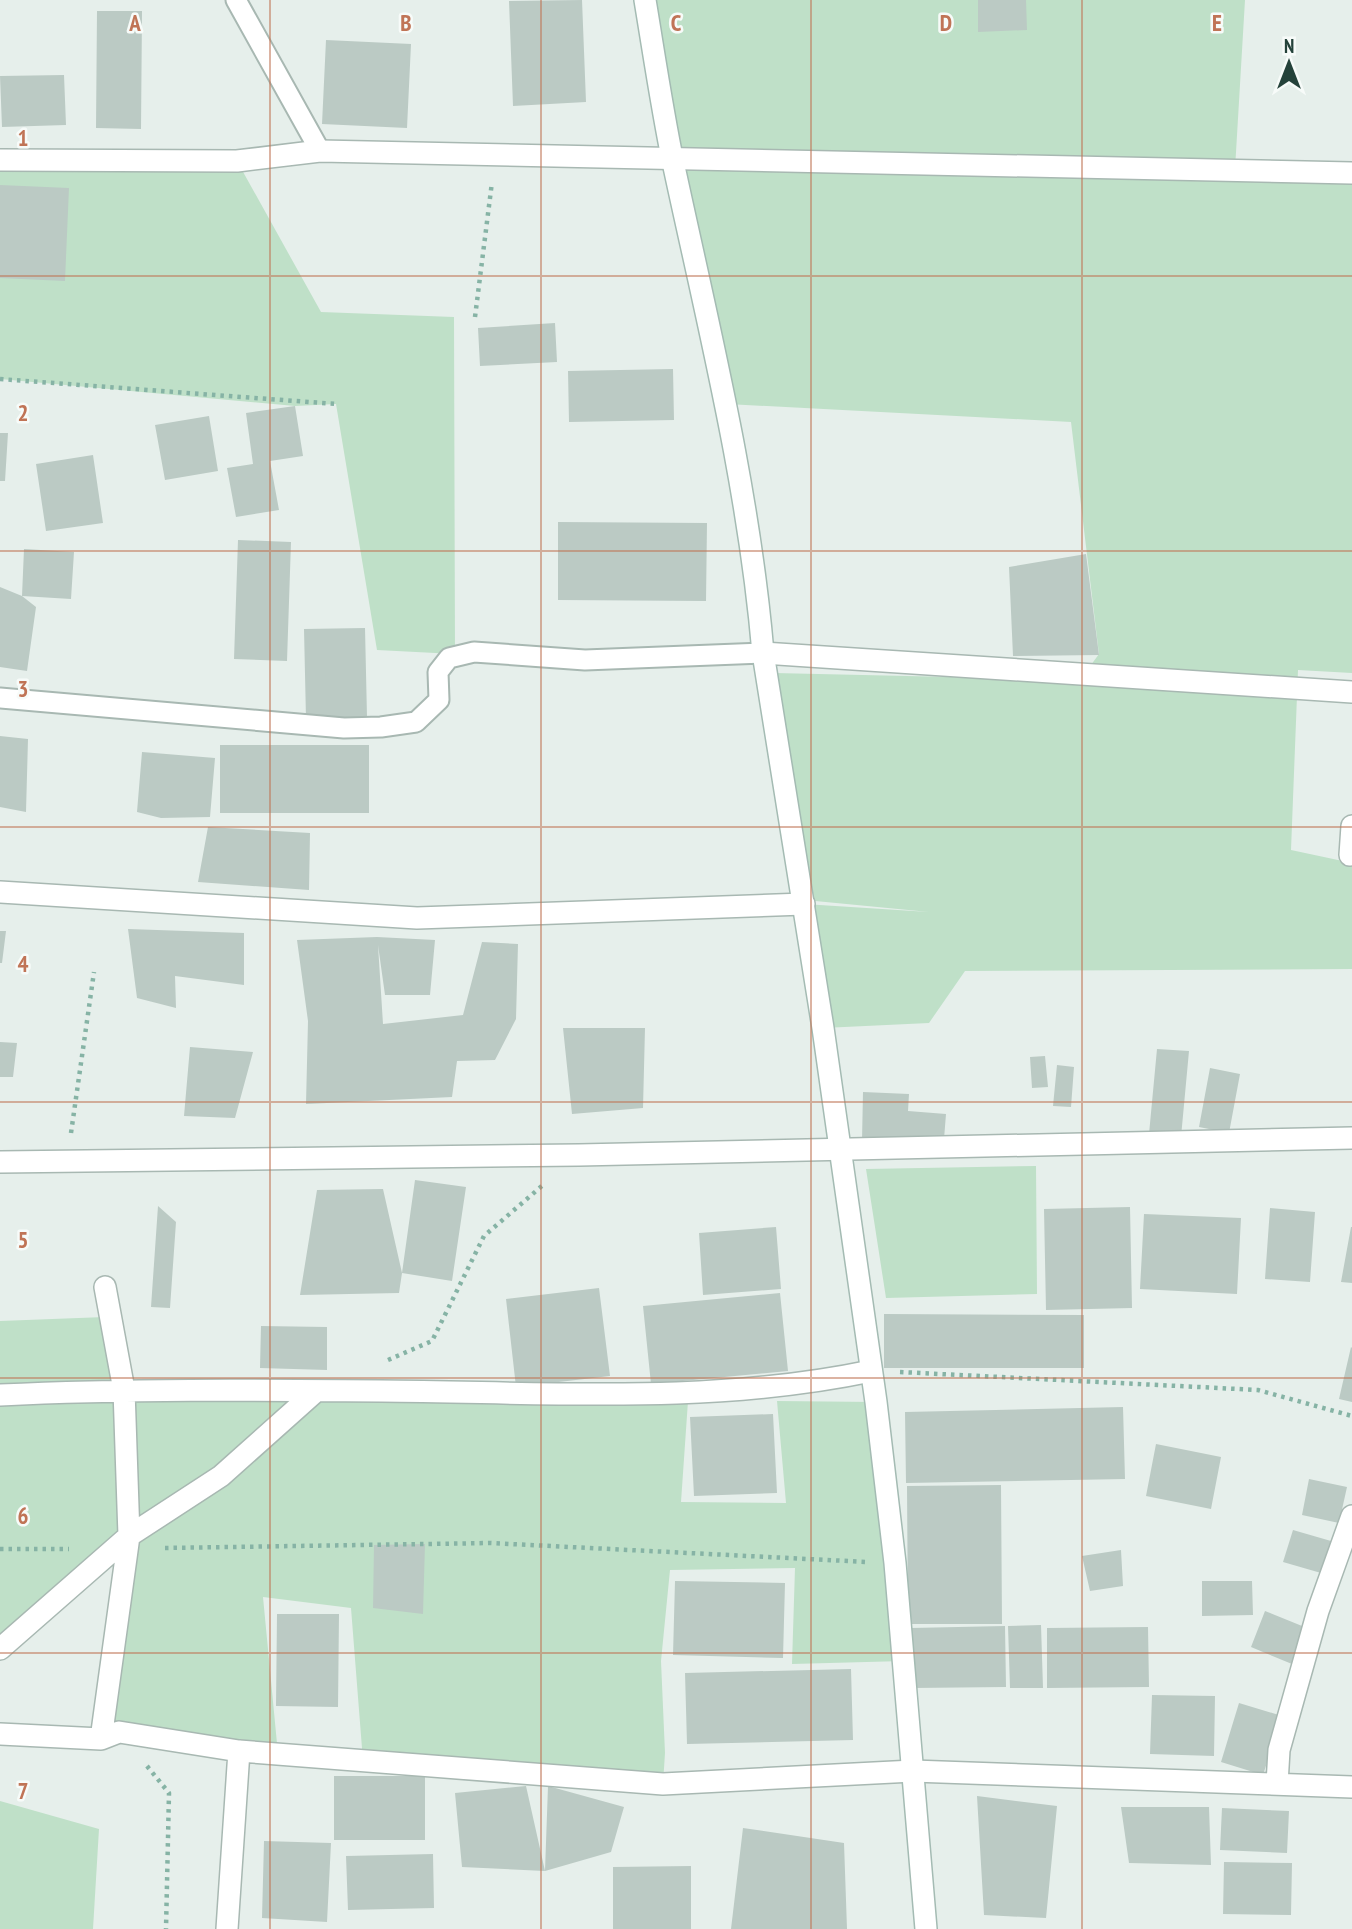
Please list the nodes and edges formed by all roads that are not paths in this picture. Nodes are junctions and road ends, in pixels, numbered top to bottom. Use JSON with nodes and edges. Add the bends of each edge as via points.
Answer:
{"nodes":[{"id":1,"x":236,"y":0,"type":"edge"},
{"id":2,"x":645,"y":0,"type":"edge"},
{"id":3,"x":320,"y":151,"type":"junction"},
{"id":4,"x":673,"y":159,"type":"junction"},
{"id":5,"x":0,"y":160,"type":"edge"},
{"id":6,"x":1352,"y":173,"type":"edge"},
{"id":7,"x":763,"y":653,"type":"junction"},
{"id":8,"x":1352,"y":692,"type":"edge"},
{"id":9,"x":0,"y":698,"type":"edge"},
{"id":10,"x":1352,"y":826,"type":"edge"},
{"id":11,"x":1350,"y":855,"type":"dead end"},
{"id":12,"x":0,"y":892,"type":"edge"},
{"id":13,"x":804,"y":904,"type":"junction"},
{"id":14,"x":1352,"y":1138,"type":"edge"},
{"id":15,"x":839,"y":1149,"type":"junction"},
{"id":16,"x":0,"y":1162,"type":"edge"},
{"id":17,"x":105,"y":1287,"type":"dead end"},
{"id":18,"x":871,"y":1371,"type":"junction"},
{"id":19,"x":124,"y":1390,"type":"junction"},
{"id":20,"x":314,"y":1393,"type":"junction"},
{"id":21,"x":0,"y":1395,"type":"edge"},
{"id":22,"x":1352,"y":1516,"type":"edge"},
{"id":23,"x":124,"y":1544,"type":"junction"},
{"id":24,"x":0,"y":1649,"type":"edge"},
{"id":25,"x":0,"y":1734,"type":"edge"},
{"id":26,"x":110,"y":1736,"type":"junction"},
{"id":27,"x":239,"y":1751,"type":"junction"},
{"id":28,"x":913,"y":1771,"type":"junction"},
{"id":29,"x":1277,"y":1784,"type":"junction"},
{"id":30,"x":1352,"y":1787,"type":"edge"},
{"id":31,"x":227,"y":1929,"type":"edge"},
{"id":32,"x":926,"y":1929,"type":"edge"}],
"edges":[{"from":1,"to":3,"type":"lane"},
{"from":2,"to":4,"type":"street"},
{"from":3,"to":4,"type":"street"},
{"from":3,"to":5,"type":"street","via":[[237,161]]},
{"from":4,"to":6,"type":"street"},
{"from":4,"to":7,"type":"street","via":[[727,404],[758,590]]},
{"from":7,"to":8,"type":"street"},
{"from":7,"to":9,"type":"lane","via":[[585,660],[474,652],[449,658],[438,672],[439,700],[416,722],[382,727],[344,728]]},
{"from":7,"to":13,"type":"street"},
{"from":10,"to":11,"type":"street"},
{"from":12,"to":13,"type":"street","via":[[418,918]]},
{"from":13,"to":15,"type":"street"},
{"from":14,"to":15,"type":"street"},
{"from":15,"to":16,"type":"street"},
{"from":15,"to":18,"type":"street"},
{"from":17,"to":19,"type":"street"},
{"from":18,"to":20,"type":"street","via":[[762,1390],[688,1393]]},
{"from":18,"to":28,"type":"street","via":[[895,1563]]},
{"from":19,"to":20,"type":"street"},
{"from":19,"to":21,"type":"street"},
{"from":19,"to":23,"type":"street"},
{"from":20,"to":23,"type":"street","via":[[221,1476]]},
{"from":22,"to":29,"type":"street","via":[[1318,1611],[1279,1750]]},
{"from":23,"to":24,"type":"street"},
{"from":23,"to":26,"type":"street"},
{"from":25,"to":26,"type":"street"},
{"from":26,"to":27,"type":"street"},
{"from":27,"to":28,"type":"street","via":[[663,1784]]},
{"from":27,"to":31,"type":"street"},
{"from":28,"to":29,"type":"street"},
{"from":28,"to":32,"type":"street"},
{"from":29,"to":30,"type":"street"}]}
